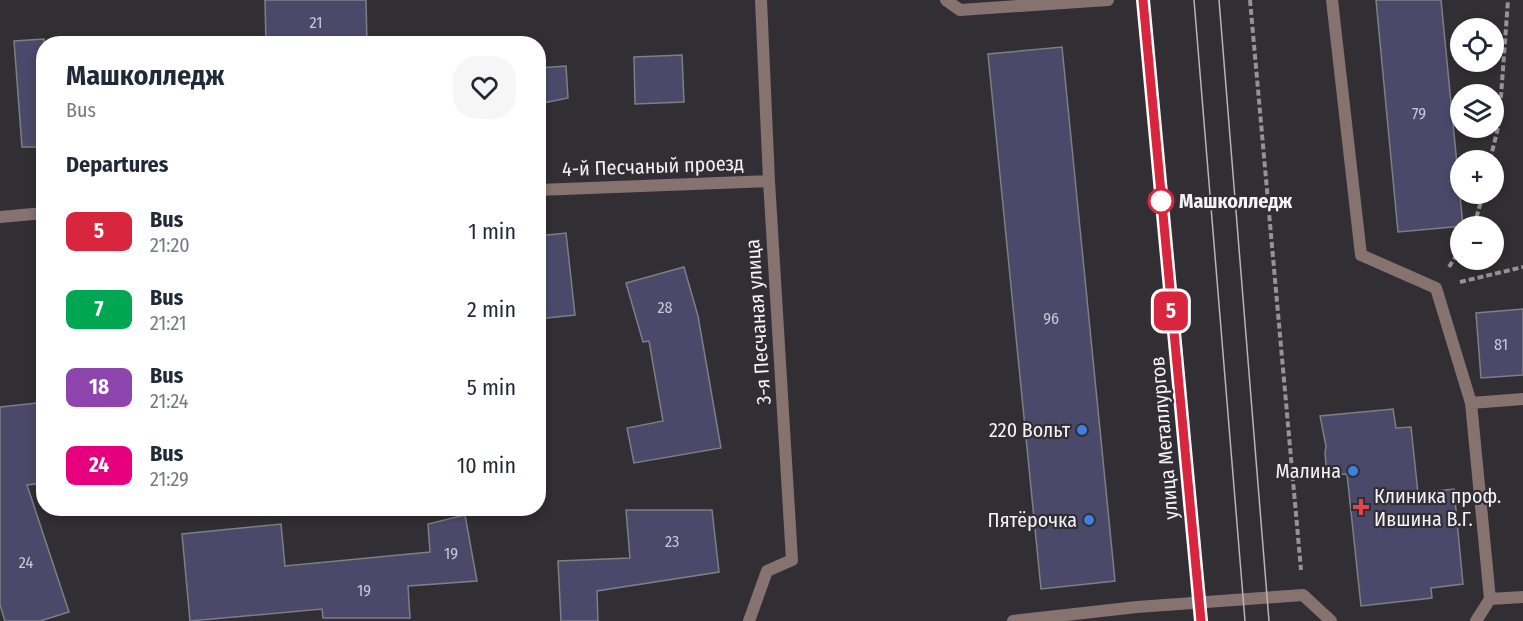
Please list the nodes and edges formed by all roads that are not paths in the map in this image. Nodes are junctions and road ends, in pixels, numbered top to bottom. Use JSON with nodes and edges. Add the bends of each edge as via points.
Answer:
{"nodes":[{"id":1,"x":761,"y":0,"type":"edge"},
{"id":2,"x":946,"y":0,"type":"edge"},
{"id":3,"x":1108,"y":0,"type":"edge"},
{"id":4,"x":1143,"y":0,"type":"edge"},
{"id":5,"x":1332,"y":0,"type":"edge"},
{"id":6,"x":769,"y":181,"type":"junction"},
{"id":7,"x":546,"y":190,"type":"edge"},
{"id":8,"x":36,"y":214,"type":"edge"},
{"id":9,"x":0,"y":217,"type":"edge"},
{"id":10,"x":1523,"y":399,"type":"edge"},
{"id":11,"x":1471,"y":402,"type":"junction"},
{"id":12,"x":1523,"y":597,"type":"edge"},
{"id":13,"x":1490,"y":599,"type":"junction"},
{"id":14,"x":1199,"y":603,"type":"junction"},
{"id":15,"x":749,"y":621,"type":"edge"},
{"id":16,"x":1012,"y":621,"type":"edge"},
{"id":17,"x":1201,"y":621,"type":"edge"},
{"id":18,"x":1331,"y":621,"type":"edge"},
{"id":19,"x":1476,"y":621,"type":"edge"}],
"edges":[{"from":1,"to":6,"type":"street","name":"3-я Песчаная улица"},
{"from":2,"to":3,"type":"street","via":[[960,10]]},
{"from":4,"to":14,"type":"main road","name":"улица Металлургов"},
{"from":5,"to":11,"type":"street","via":[[1361,255],[1436,288]]},
{"from":6,"to":7,"type":"street","name":"4-й Песчаный проезд"},
{"from":6,"to":15,"type":"street","name":"3-я Песчаная улица","via":[[792,560],[767,571]]},
{"from":8,"to":9,"type":"street"},
{"from":10,"to":11,"type":"street"},
{"from":11,"to":13,"type":"street"},
{"from":12,"to":13,"type":"street"},
{"from":13,"to":19,"type":"street"},
{"from":14,"to":16,"type":"street"},
{"from":14,"to":17,"type":"main road","name":"улица Металлургов"},
{"from":14,"to":18,"type":"street","via":[[1303,595]]}]}
